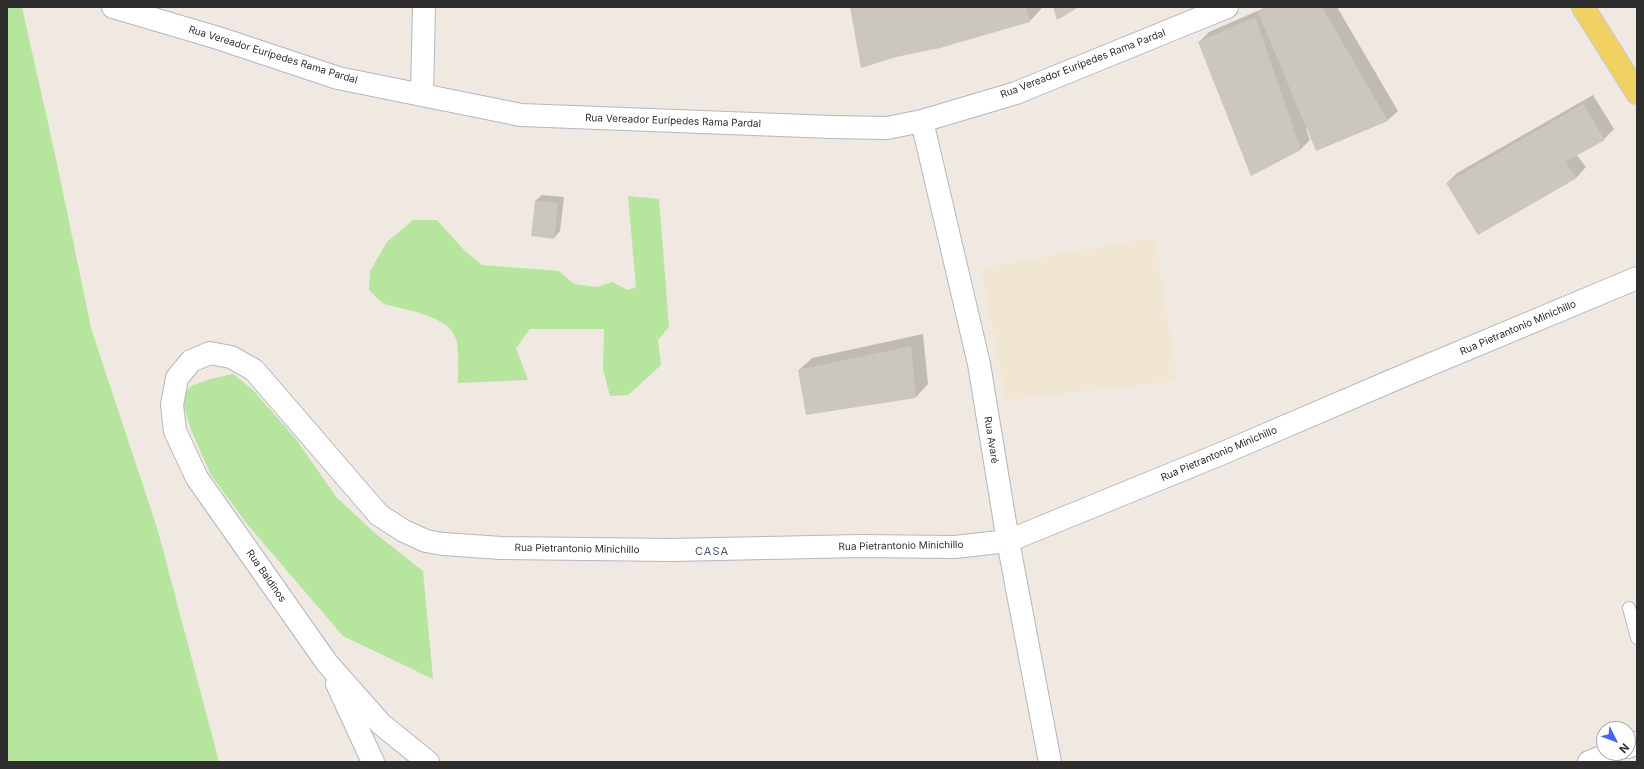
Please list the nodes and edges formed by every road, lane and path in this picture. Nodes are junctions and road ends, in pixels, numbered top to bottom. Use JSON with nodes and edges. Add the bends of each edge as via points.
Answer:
{"nodes":[{"id":1,"x":113,"y":7,"type":"edge"},
{"id":2,"x":424,"y":7,"type":"edge"},
{"id":3,"x":1227,"y":7,"type":"edge"},
{"id":4,"x":1583,"y":7,"type":"edge"},
{"id":5,"x":1637,"y":93,"type":"edge"},
{"id":6,"x":422,"y":95,"type":"junction"},
{"id":7,"x":922,"y":121,"type":"junction"},
{"id":8,"x":1637,"y":278,"type":"edge"},
{"id":9,"x":190,"y":361,"type":"joint"},
{"id":10,"x":1008,"y":541,"type":"junction"},
{"id":11,"x":1629,"y":608,"type":"dead end"},
{"id":12,"x":1637,"y":638,"type":"edge"},
{"id":13,"x":327,"y":663,"type":"junction"},
{"id":14,"x":373,"y":762,"type":"edge"},
{"id":15,"x":428,"y":762,"type":"edge"},
{"id":16,"x":1050,"y":762,"type":"edge"}],
"edges":[{"from":1,"to":6,"type":"street","name":"Rua Vereador Eurípedes Rama Pardal","via":[[218,38],[338,78]]},
{"from":2,"to":6,"type":"street"},
{"from":3,"to":7,"type":"street","name":"Rua Vereador Eurípedes Rama Pardal","via":[[1016,92]]},
{"from":4,"to":5,"type":"main road"},
{"from":6,"to":7,"type":"street","name":"Rua Vereador Eurípedes Rama Pardal","via":[[528,115],[887,128]]},
{"from":7,"to":10,"type":"street","name":"Rua Avaré","via":[[978,364]]},
{"from":8,"to":10,"type":"street","name":"Rua Pietrantonio Minichillo"},
{"from":9,"to":10,"type":"street","name":"Rua Pietrantonio Minichillo","via":[[210,353],[231,357],[254,370],[379,515],[426,541],[501,548],[671,550],[860,546],[955,547]]},
{"from":9,"to":13,"type":"street","name":"Rua Baldinos","via":[[177,378],[172,405],[175,431],[197,478]]},
{"from":10,"to":16,"type":"street","name":"Rua Avaré"},
{"from":11,"to":12,"type":"lane"},
{"from":13,"to":14,"type":"street"},
{"from":13,"to":15,"type":"street","name":"Rua Baldinos","via":[[381,724]]}]}
